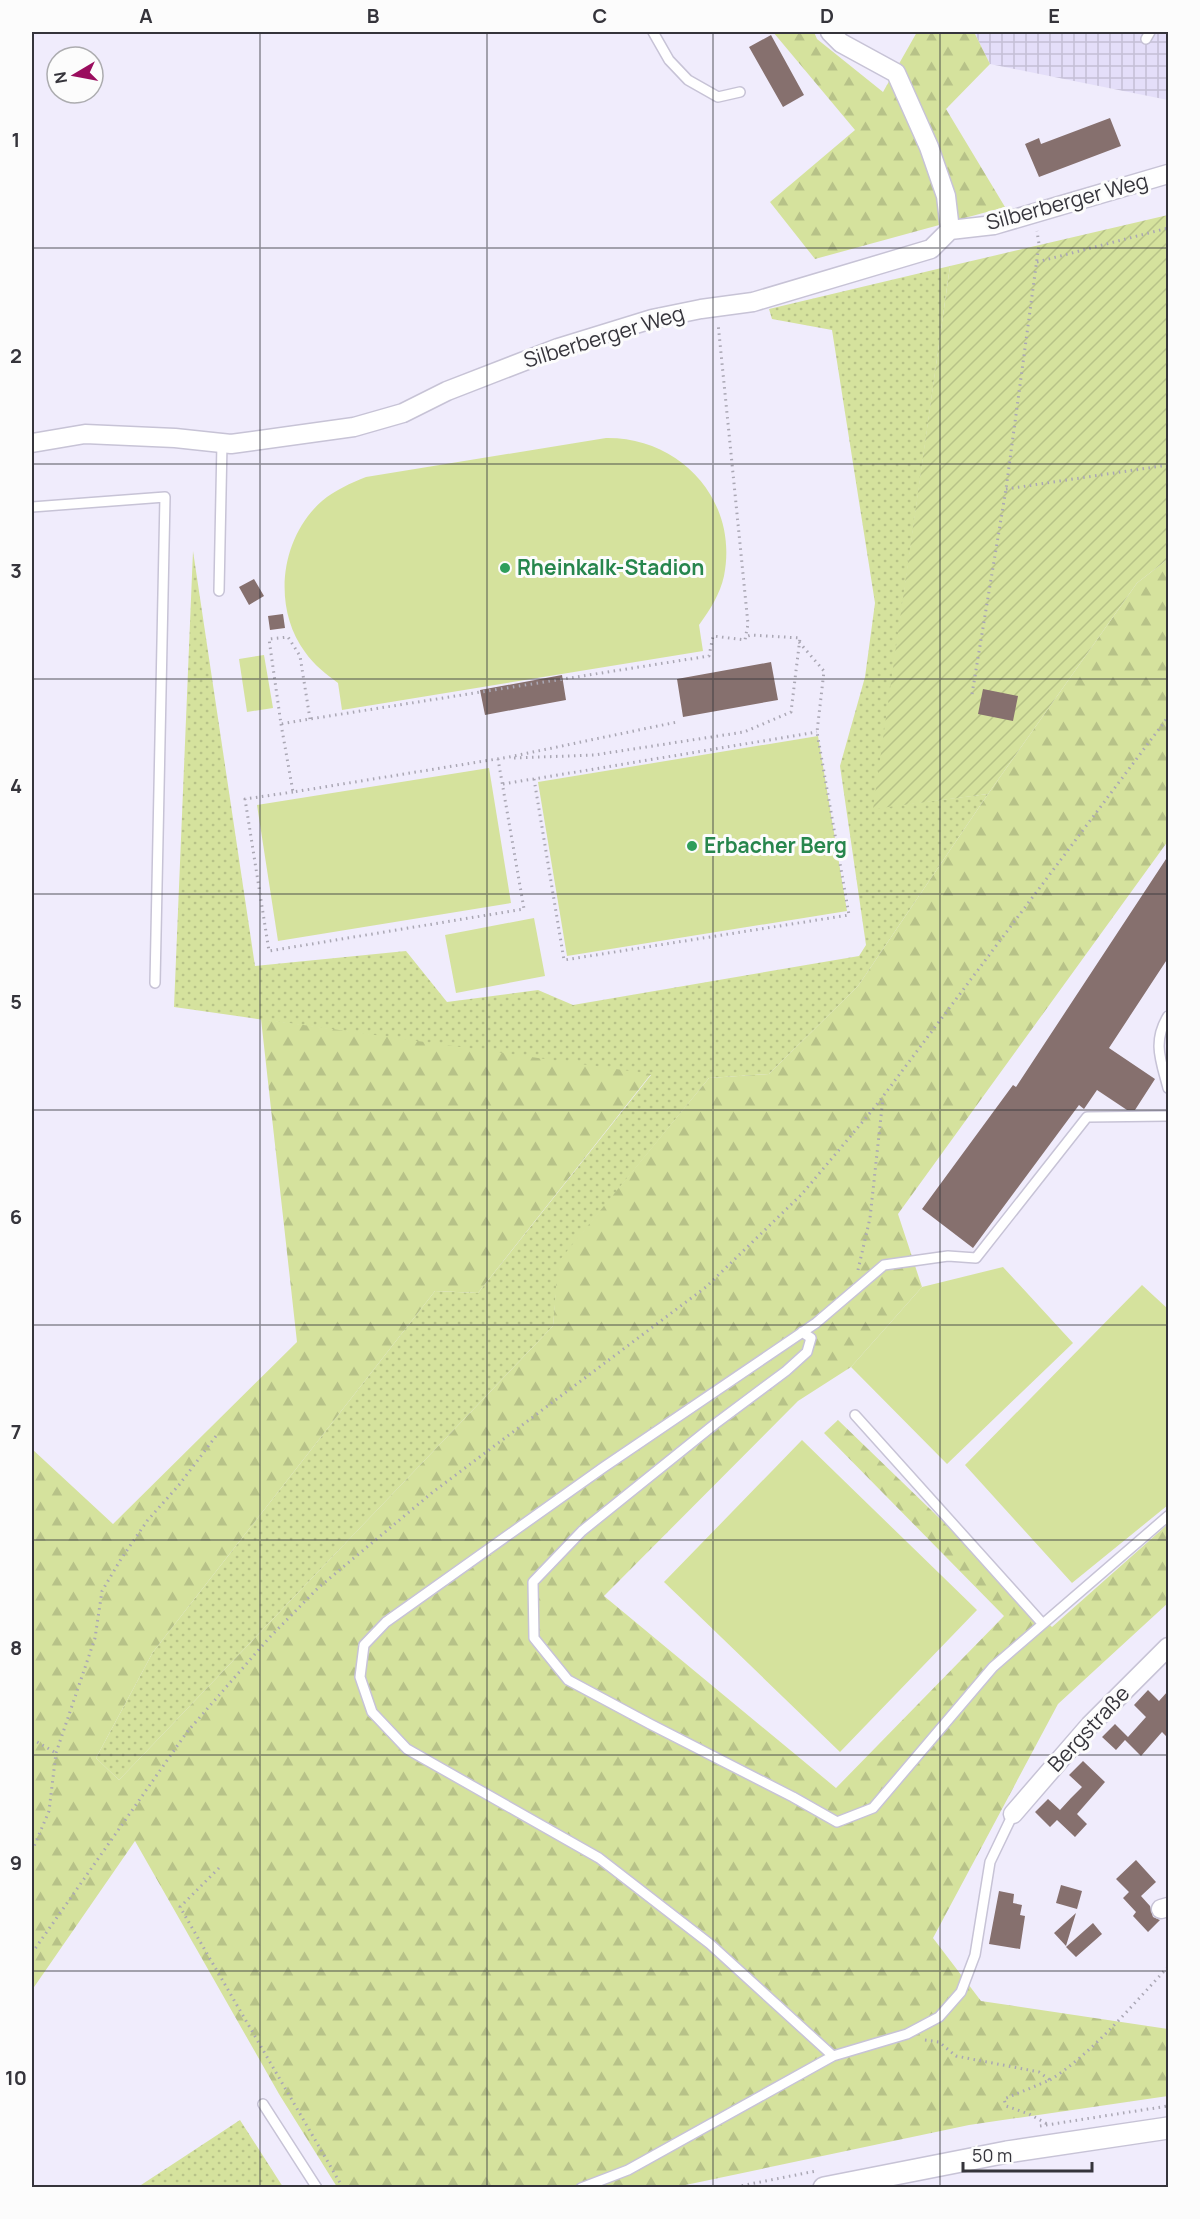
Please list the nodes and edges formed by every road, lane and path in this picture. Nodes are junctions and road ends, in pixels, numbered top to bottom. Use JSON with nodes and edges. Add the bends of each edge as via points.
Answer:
{"nodes":[{"id":1,"x":653,"y":32,"type":"edge"},
{"id":2,"x":830,"y":32,"type":"edge"},
{"id":3,"x":740,"y":92,"type":"dead end"},
{"id":4,"x":1168,"y":174,"type":"edge"},
{"id":5,"x":1033,"y":214,"type":"junction"},
{"id":6,"x":1168,"y":228,"type":"edge"},
{"id":7,"x":951,"y":230,"type":"junction"},
{"id":8,"x":1037,"y":262,"type":"junction"},
{"id":9,"x":716,"y":307,"type":"junction"},
{"id":10,"x":32,"y":443,"type":"edge"},
{"id":11,"x":222,"y":443,"type":"junction"},
{"id":12,"x":1168,"y":465,"type":"edge"},
{"id":13,"x":1006,"y":489,"type":"junction"},
{"id":14,"x":32,"y":507,"type":"edge"},
{"id":15,"x":219,"y":591,"type":"dead end"},
{"id":16,"x":746,"y":638,"type":"junction"},
{"id":17,"x":799,"y":642,"type":"junction"},
{"id":18,"x":972,"y":694,"type":"dead end"},
{"id":19,"x":1168,"y":717,"type":"edge"},
{"id":20,"x":310,"y":719,"type":"junction"},
{"id":21,"x":677,"y":722,"type":"dead end"},
{"id":22,"x":281,"y":724,"type":"junction"},
{"id":23,"x":817,"y":732,"type":"junction"},
{"id":24,"x":504,"y":758,"type":"junction"},
{"id":25,"x":498,"y":759,"type":"junction"},
{"id":26,"x":534,"y":778,"type":"junction"},
{"id":27,"x":502,"y":784,"type":"junction"},
{"id":28,"x":293,"y":792,"type":"junction"},
{"id":29,"x":155,"y":983,"type":"dead end"},
{"id":30,"x":1168,"y":1016,"type":"edge"},
{"id":31,"x":1168,"y":1088,"type":"edge"},
{"id":32,"x":883,"y":1097,"type":"junction"},
{"id":33,"x":1168,"y":1116,"type":"edge"},
{"id":34,"x":852,"y":1292,"type":"junction"},
{"id":35,"x":802,"y":1332,"type":"junction"},
{"id":36,"x":855,"y":1415,"type":"dead end"},
{"id":37,"x":216,"y":1436,"type":"dead end"},
{"id":38,"x":1168,"y":1516,"type":"edge"},
{"id":39,"x":1042,"y":1623,"type":"junction"},
{"id":40,"x":1168,"y":1647,"type":"edge"},
{"id":41,"x":32,"y":1739,"type":"edge"},
{"id":42,"x":56,"y":1753,"type":"junction"},
{"id":43,"x":1012,"y":1814,"type":"joint"},
{"id":44,"x":32,"y":1851,"type":"edge"},
{"id":45,"x":219,"y":1868,"type":"dead end"},
{"id":46,"x":32,"y":1953,"type":"edge"},
{"id":47,"x":1168,"y":1966,"type":"edge"},
{"id":48,"x":907,"y":2034,"type":"junction"},
{"id":49,"x":833,"y":2056,"type":"junction"},
{"id":50,"x":1050,"y":2080,"type":"junction"},
{"id":51,"x":263,"y":2104,"type":"dead end"},
{"id":52,"x":1029,"y":2114,"type":"dead end"},
{"id":53,"x":1168,"y":2128,"type":"edge"},
{"id":54,"x":317,"y":2187,"type":"edge"},
{"id":55,"x":343,"y":2187,"type":"edge"},
{"id":56,"x":581,"y":2187,"type":"edge"},
{"id":57,"x":824,"y":2187,"type":"edge"}],
"edges":[{"from":1,"to":3,"type":"lane","via":[[669,60],[688,80],[718,97]]},
{"from":2,"to":7,"type":"street","via":[[841,43],[896,73],[929,147],[946,196]]},
{"from":4,"to":5,"type":"street","name":"Silberberger Weg"},
{"from":5,"to":7,"type":"street","name":"Silberberger Weg","via":[[994,225]]},
{"from":5,"to":8,"type":"path","via":[[1039,244]]},
{"from":6,"to":8,"type":"path"},
{"from":7,"to":9,"type":"street","name":"Silberberger Weg","via":[[931,249],[901,259],[753,302]]},
{"from":8,"to":13,"type":"path"},
{"from":9,"to":11,"type":"street","name":"Silberberger Weg","via":[[652,319],[558,348],[447,391],[403,413],[354,428]]},
{"from":9,"to":16,"type":"path","via":[[748,624]]},
{"from":10,"to":11,"type":"street","name":"Silberberger Weg","via":[[85,434]]},
{"from":11,"to":15,"type":"lane"},
{"from":12,"to":13,"type":"path"},
{"from":13,"to":18,"type":"path"},
{"from":14,"to":29,"type":"lane","via":[[165,497]]},
{"from":16,"to":17,"type":"path","via":[[800,638]]},
{"from":16,"to":20,"type":"path","via":[[713,636],[710,656]]},
{"from":17,"to":23,"type":"path","via":[[824,671]]},
{"from":17,"to":24,"type":"path","via":[[791,712],[744,732],[594,755]]},
{"from":19,"to":32,"type":"path"},
{"from":20,"to":22,"type":"path"},
{"from":20,"to":22,"type":"path","via":[[300,656],[288,637],[269,639]]},
{"from":21,"to":24,"type":"path"},
{"from":22,"to":28,"type":"path"},
{"from":23,"to":26,"type":"path"},
{"from":23,"to":26,"type":"path","via":[[849,915],[564,960]]},
{"from":24,"to":25,"type":"path"},
{"from":25,"to":27,"type":"path"},
{"from":25,"to":28,"type":"path"},
{"from":26,"to":27,"type":"path"},
{"from":27,"to":28,"type":"path","via":[[524,909],[269,951],[245,799]]},
{"from":30,"to":31,"type":"lane","via":[[1158,1041]]},
{"from":32,"to":34,"type":"path","via":[[870,1218]]},
{"from":32,"to":46,"type":"path","via":[[802,1194],[706,1287],[433,1492],[310,1596],[187,1732]]},
{"from":33,"to":34,"type":"lane","via":[[1087,1117],[976,1258],[948,1256],[884,1265]]},
{"from":34,"to":35,"type":"lane"},
{"from":35,"to":39,"type":"lane","via":[[811,1338],[807,1352],[582,1531],[532,1582],[534,1638],[568,1680],[837,1822],[873,1808],[993,1667]]},
{"from":35,"to":49,"type":"lane","via":[[386,1622],[364,1645],[360,1677],[372,1712],[407,1749],[599,1858],[710,1944]]},
{"from":36,"to":39,"type":"lane"},
{"from":37,"to":42,"type":"path","via":[[147,1521],[102,1591],[95,1638]]},
{"from":38,"to":39,"type":"lane"},
{"from":40,"to":43,"type":"street","name":"Bergstraße","via":[[1090,1725]]},
{"from":41,"to":42,"type":"path"},
{"from":42,"to":44,"type":"path","via":[[49,1811]]},
{"from":43,"to":48,"type":"lane","via":[[990,1862],[975,1954],[961,1992],[939,2017]]},
{"from":45,"to":55,"type":"path","via":[[180,1907]]},
{"from":47,"to":50,"type":"path","via":[[1088,2050]]},
{"from":48,"to":49,"type":"lane"},
{"from":48,"to":50,"type":"path","via":[[939,2042],[956,2056],[1039,2072]]},
{"from":49,"to":56,"type":"lane","via":[[627,2170]]},
{"from":50,"to":52,"type":"path","via":[[1004,2099],[1006,2106]]},
{"from":51,"to":54,"type":"lane"},
{"from":53,"to":57,"type":"street","via":[[1030,2148]]}]}
